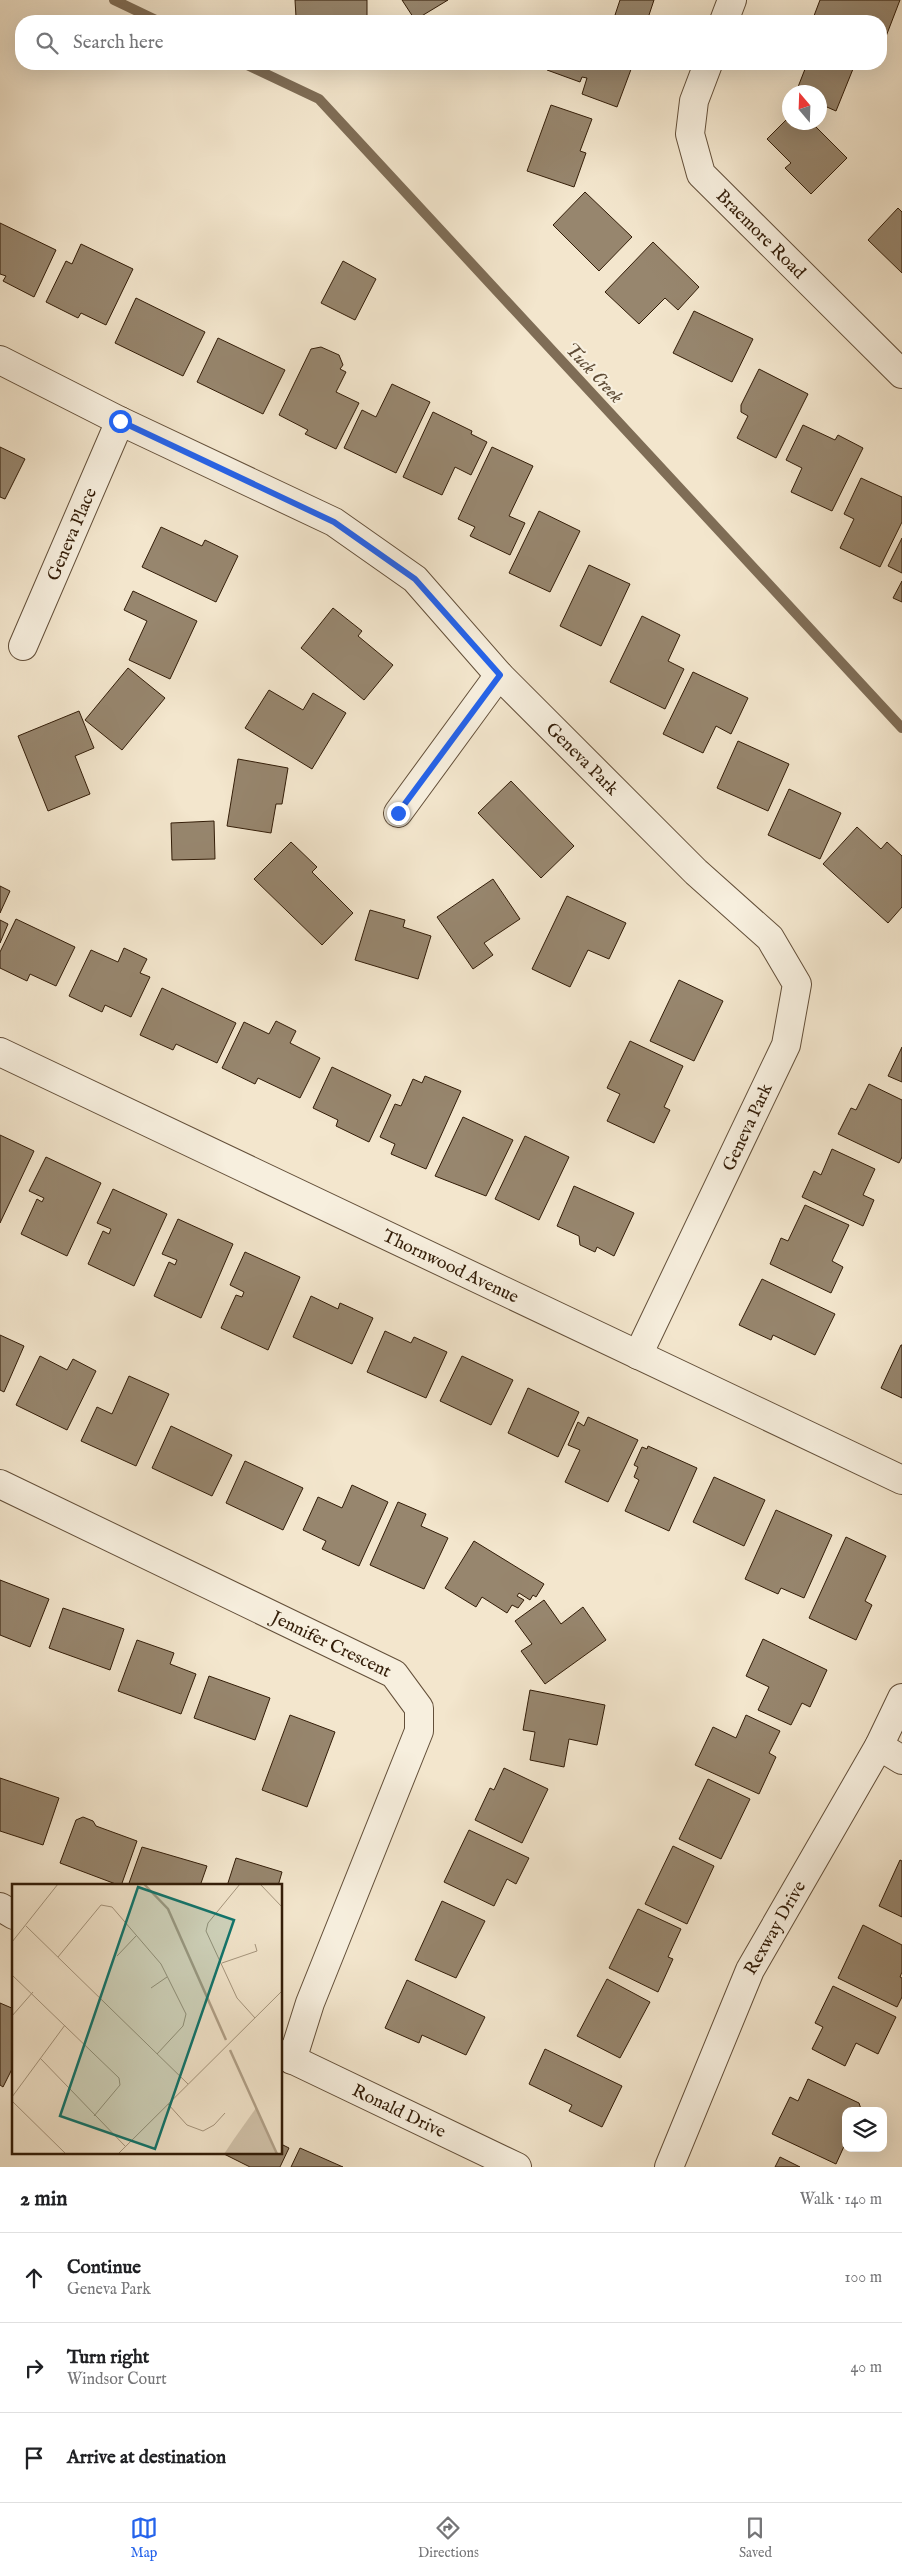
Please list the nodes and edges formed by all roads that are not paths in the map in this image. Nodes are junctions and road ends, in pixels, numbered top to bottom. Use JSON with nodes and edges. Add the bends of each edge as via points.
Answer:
{"nodes":[{"id":1,"x":732,"y":0,"type":"edge"},
{"id":2,"x":726,"y":15,"type":"edge"},
{"id":3,"x":706,"y":70,"type":"edge"},
{"id":4,"x":0,"y":360,"type":"edge"},
{"id":5,"x":902,"y":374,"type":"edge"},
{"id":6,"x":120,"y":421,"type":"junction"},
{"id":7,"x":23,"y":646,"type":"dead end"},
{"id":8,"x":500,"y":675,"type":"junction"},
{"id":9,"x":398,"y":813,"type":"dead end"},
{"id":10,"x":0,"y":1052,"type":"edge"},
{"id":11,"x":638,"y":1355,"type":"junction"},
{"id":12,"x":902,"y":1480,"type":"edge"},
{"id":13,"x":0,"y":1484,"type":"edge"},
{"id":14,"x":902,"y":1698,"type":"edge"},
{"id":15,"x":878,"y":1746,"type":"junction"},
{"id":16,"x":902,"y":1760,"type":"edge"},
{"id":17,"x":0,"y":1908,"type":"edge"},
{"id":18,"x":12,"y":1914,"type":"edge"},
{"id":19,"x":287,"y":2057,"type":"edge"},
{"id":20,"x":516,"y":2167,"type":"edge"},
{"id":21,"x":669,"y":2167,"type":"edge"}],
"edges":[{"from":1,"to":2,"type":"street"},
{"from":3,"to":5,"type":"street","name":"Braemore Road","via":[[694,101],[690,134],[701,174]]},
{"from":4,"to":6,"type":"street","name":"Geneva Park"},
{"from":6,"to":7,"type":"street","name":"Geneva Place"},
{"from":6,"to":8,"type":"street","name":"Geneva Park","via":[[334,522],[415,579]]},
{"from":8,"to":9,"type":"street"},
{"from":8,"to":11,"type":"street","name":"Geneva Park","via":[[696,872],[770,938],[797,984],[786,1045]]},
{"from":10,"to":11,"type":"street","name":"Thornwood Avenue"},
{"from":11,"to":12,"type":"street","name":"Thornwood Avenue"},
{"from":13,"to":19,"type":"street","name":"Jennifer Crescent","via":[[394,1674],[419,1708],[420,1731]]},
{"from":14,"to":15,"type":"street","name":"Rexway Drive"},
{"from":15,"to":16,"type":"street"},
{"from":15,"to":21,"type":"street","name":"Rexway Drive","via":[[750,1970]]},
{"from":17,"to":18,"type":"street"},
{"from":19,"to":20,"type":"street","name":"Ronald Drive"}]}
